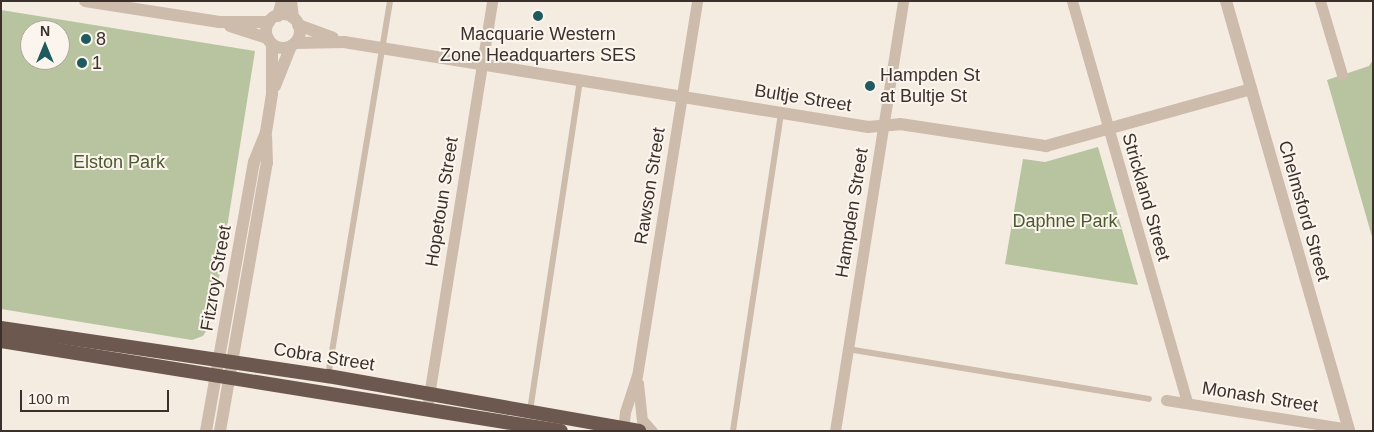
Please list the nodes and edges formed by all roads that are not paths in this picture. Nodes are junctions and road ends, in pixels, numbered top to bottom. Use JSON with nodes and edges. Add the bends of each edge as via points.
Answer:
{"nodes":[{"id":1,"x":84,"y":1,"type":"edge"},
{"id":2,"x":282,"y":1,"type":"edge"},
{"id":3,"x":291,"y":1,"type":"edge"},
{"id":4,"x":390,"y":1,"type":"edge"},
{"id":5,"x":492,"y":1,"type":"edge"},
{"id":6,"x":698,"y":1,"type":"edge"},
{"id":7,"x":903,"y":1,"type":"edge"},
{"id":8,"x":1071,"y":1,"type":"edge"},
{"id":9,"x":1226,"y":1,"type":"edge"},
{"id":10,"x":1320,"y":1,"type":"edge"},
{"id":11,"x":112,"y":4,"type":"edge"},
{"id":12,"x":273,"y":19,"type":"junction"},
{"id":13,"x":296,"y":21,"type":"junction"},
{"id":14,"x":219,"y":22,"type":"junction"},
{"id":15,"x":270,"y":41,"type":"junction"},
{"id":16,"x":344,"y":42,"type":"junction"},
{"id":17,"x":293,"y":45,"type":"junction"},
{"id":18,"x":382,"y":48,"type":"junction"},
{"id":19,"x":482,"y":65,"type":"junction"},
{"id":20,"x":1342,"y":75,"type":"dead end"},
{"id":21,"x":580,"y":80,"type":"junction"},
{"id":22,"x":1251,"y":88,"type":"junction"},
{"id":23,"x":272,"y":93,"type":"junction"},
{"id":24,"x":682,"y":96,"type":"junction"},
{"id":25,"x":781,"y":112,"type":"junction"},
{"id":26,"x":883,"y":126,"type":"junction"},
{"id":27,"x":1108,"y":129,"type":"junction"},
{"id":28,"x":266,"y":132,"type":"junction"},
{"id":29,"x":1,"y":328,"type":"edge"},
{"id":30,"x":1,"y":341,"type":"edge"},
{"id":31,"x":848,"y":349,"type":"junction"},
{"id":32,"x":218,"y":360,"type":"junction"},
{"id":33,"x":234,"y":362,"type":"junction"},
{"id":34,"x":215,"y":375,"type":"junction"},
{"id":35,"x":328,"y":376,"type":"junction"},
{"id":36,"x":638,"y":376,"type":"junction"},
{"id":37,"x":231,"y":377,"type":"junction"},
{"id":38,"x":429,"y":394,"type":"junction"},
{"id":39,"x":1149,"y":399,"type":"dead end"},
{"id":40,"x":1166,"y":400,"type":"dead end"},
{"id":41,"x":1187,"y":403,"type":"junction"},
{"id":42,"x":427,"y":408,"type":"junction"},
{"id":43,"x":529,"y":413,"type":"junction"},
{"id":44,"x":574,"y":426,"type":"edge"},
{"id":45,"x":623,"y":429,"type":"edge"},
{"id":46,"x":1349,"y":430,"type":"edge"},
{"id":47,"x":206,"y":431,"type":"edge"},
{"id":48,"x":220,"y":431,"type":"edge"},
{"id":49,"x":561,"y":431,"type":"edge"},
{"id":50,"x":639,"y":431,"type":"edge"},
{"id":51,"x":652,"y":431,"type":"edge"},
{"id":52,"x":733,"y":431,"type":"edge"},
{"id":53,"x":835,"y":431,"type":"edge"}],
"edges":[{"from":1,"to":11,"type":"street"},
{"from":2,"to":12,"type":"street"},
{"from":3,"to":13,"type":"street"},
{"from":4,"to":18,"type":"lane"},
{"from":5,"to":19,"type":"street","name":"Hopetoun Street"},
{"from":6,"to":24,"type":"street","name":"Rawson Street"},
{"from":7,"to":26,"type":"street","name":"Hampden Street"},
{"from":8,"to":27,"type":"street","name":"Strickland Street"},
{"from":9,"to":22,"type":"street","name":"Chelmsford Street"},
{"from":10,"to":20,"type":"street"},
{"from":11,"to":14,"type":"street"},
{"from":12,"to":13,"type":"street"},
{"from":12,"to":14,"type":"street"},
{"from":12,"to":15,"type":"street"},
{"from":13,"to":16,"type":"street","name":"Bultje Street"},
{"from":13,"to":17,"type":"street","via":[[300,32]]},
{"from":14,"to":15,"type":"street"},
{"from":15,"to":17,"type":"street","via":[[281,48]]},
{"from":15,"to":23,"type":"street","name":"Fitzroy Street"},
{"from":16,"to":17,"type":"street","name":"Bultje Street"},
{"from":16,"to":18,"type":"street","name":"Bultje Street"},
{"from":17,"to":23,"type":"street","name":"Fitzroy Street"},
{"from":18,"to":19,"type":"street","name":"Bultje Street"},
{"from":18,"to":35,"type":"lane"},
{"from":19,"to":21,"type":"street","name":"Bultje Street"},
{"from":19,"to":38,"type":"street","name":"Hopetoun Street"},
{"from":21,"to":24,"type":"street","name":"Bultje Street"},
{"from":21,"to":43,"type":"lane"},
{"from":22,"to":27,"type":"street","name":"Bultje Street"},
{"from":22,"to":46,"type":"street","name":"Chelmsford Street"},
{"from":23,"to":28,"type":"street","name":"Fitzroy Street"},
{"from":24,"to":25,"type":"street","name":"Bultje Street"},
{"from":24,"to":36,"type":"street","name":"Rawson Street"},
{"from":25,"to":26,"type":"street","name":"Bultje Street","via":[[868,127]]},
{"from":25,"to":52,"type":"lane"},
{"from":26,"to":27,"type":"street","name":"Bultje Street","via":[[901,124],[1046,146]]},
{"from":26,"to":31,"type":"street","name":"Hampden Street"},
{"from":27,"to":41,"type":"street","name":"Strickland Street"},
{"from":28,"to":32,"type":"street","name":"Fitzroy Street","via":[[254,162]]},
{"from":28,"to":33,"type":"street","name":"Fitzroy Street","via":[[267,164]]},
{"from":29,"to":32,"type":"highway","name":"Cobra Street"},
{"from":30,"to":34,"type":"highway","name":"Cobra Street"},
{"from":31,"to":39,"type":"lane"},
{"from":31,"to":53,"type":"street","name":"Hampden Street"},
{"from":32,"to":33,"type":"highway","name":"Cobra Street"},
{"from":32,"to":34,"type":"street","name":"Fitzroy Street"},
{"from":33,"to":35,"type":"highway","name":"Cobra Street"},
{"from":33,"to":37,"type":"street","name":"Fitzroy Street"},
{"from":34,"to":37,"type":"highway","name":"Cobra Street"},
{"from":34,"to":47,"type":"street","name":"Fitzroy Street"},
{"from":35,"to":38,"type":"highway","name":"Cobra Street"},
{"from":36,"to":45,"type":"street","name":"Rawson Street"},
{"from":36,"to":51,"type":"street","name":"Rawson Street","via":[[640,414]]},
{"from":37,"to":42,"type":"highway","name":"Cobra Street"},
{"from":37,"to":48,"type":"street","name":"Fitzroy Street"},
{"from":38,"to":42,"type":"street","name":"Hopetoun Street"},
{"from":38,"to":43,"type":"highway","name":"Cobra Street"},
{"from":40,"to":41,"type":"street","name":"Monash Street"},
{"from":41,"to":46,"type":"street","name":"Monash Street"},
{"from":42,"to":49,"type":"highway","name":"Cobra Street"},
{"from":43,"to":44,"type":"highway","name":"Cobra Street"},
{"from":44,"to":45,"type":"highway","name":"Cobra Street"},
{"from":45,"to":50,"type":"highway","name":"Cobra Street"}]}
